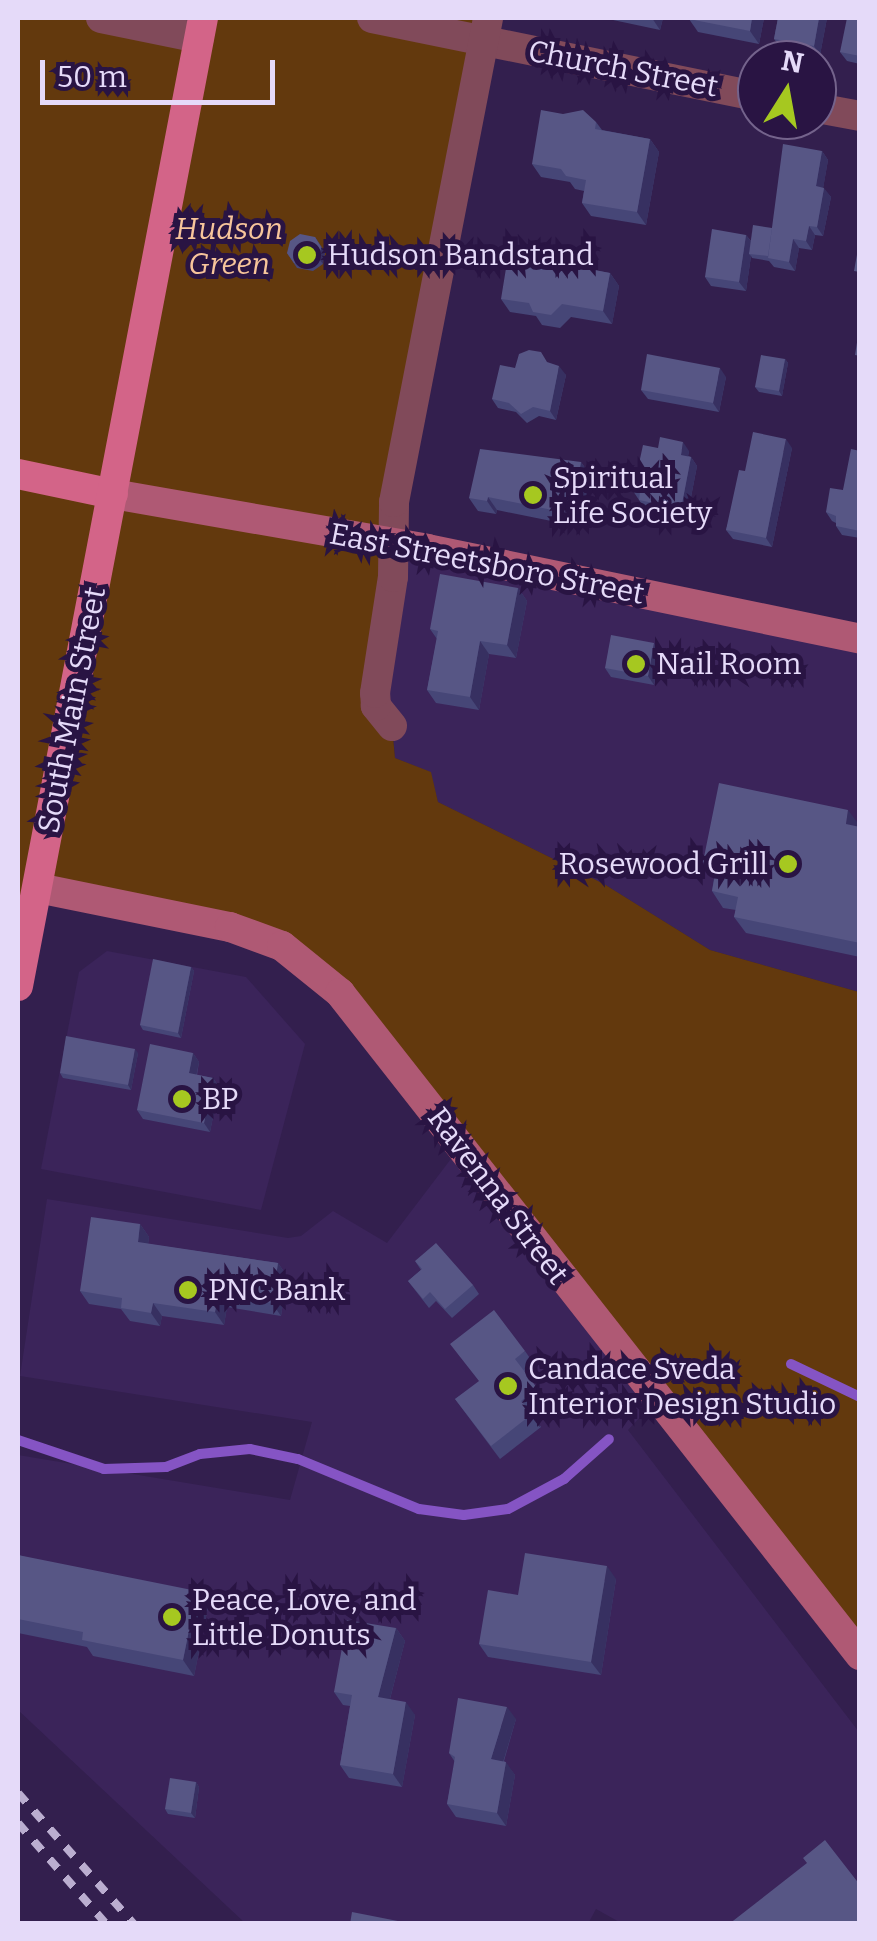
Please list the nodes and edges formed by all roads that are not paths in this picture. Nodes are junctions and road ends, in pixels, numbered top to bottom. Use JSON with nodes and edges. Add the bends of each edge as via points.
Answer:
{"nodes":[{"id":1,"x":101,"y":18,"type":"edge"},
{"id":2,"x":372,"y":18,"type":"edge"},
{"id":3,"x":201,"y":28,"type":"edge"},
{"id":4,"x":486,"y":30,"type":"edge"},
{"id":5,"x":737,"y":91,"type":"edge"},
{"id":6,"x":18,"y":474,"type":"edge"},
{"id":7,"x":113,"y":494,"type":"junction"},
{"id":8,"x":394,"y":542,"type":"junction"},
{"id":9,"x":860,"y":639,"type":"edge"},
{"id":10,"x":392,"y":726,"type":"dead end"},
{"id":11,"x":38,"y":888,"type":"junction"},
{"id":12,"x":18,"y":986,"type":"edge"},
{"id":13,"x":860,"y":1655,"type":"edge"}],
"edges":[{"from":1,"to":3,"type":"street"},
{"from":2,"to":4,"type":"street","name":"Church Street"},
{"from":3,"to":7,"type":"main road","name":"South Main Street"},
{"from":4,"to":5,"type":"street","name":"Church Street"},
{"from":4,"to":8,"type":"street","via":[[394,502]]},
{"from":6,"to":7,"type":"main road"},
{"from":7,"to":8,"type":"street","name":"East Streetsboro Street"},
{"from":7,"to":11,"type":"main road","name":"South Main Street"},
{"from":8,"to":9,"type":"street","name":"East Streetsboro Street"},
{"from":8,"to":10,"type":"street","via":[[375,693],[376,706]]},
{"from":11,"to":12,"type":"main road","name":"South Main Street"},
{"from":11,"to":13,"type":"street","name":"Ravenna Street","via":[[230,926],[282,946],[340,993]]}]}
